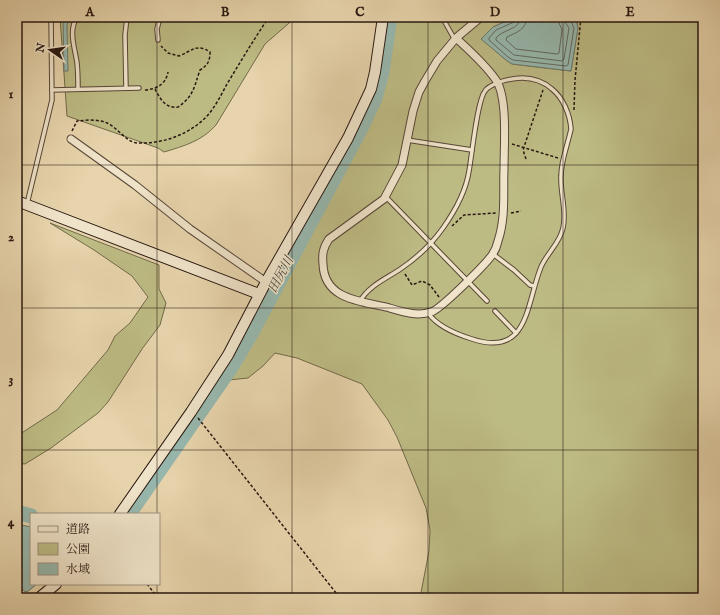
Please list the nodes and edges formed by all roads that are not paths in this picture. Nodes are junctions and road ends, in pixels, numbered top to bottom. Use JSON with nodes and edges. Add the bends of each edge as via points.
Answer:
{"nodes":[{"id":1,"x":51,"y":17,"type":"edge"},
{"id":2,"x":77,"y":17,"type":"edge"},
{"id":3,"x":127,"y":17,"type":"edge"},
{"id":4,"x":160,"y":17,"type":"edge"},
{"id":5,"x":383,"y":17,"type":"edge"},
{"id":6,"x":442,"y":17,"type":"edge"},
{"id":7,"x":481,"y":17,"type":"edge"},
{"id":8,"x":455,"y":39,"type":"junction"},
{"id":9,"x":158,"y":40,"type":"road end"},
{"id":10,"x":497,"y":83,"type":"junction"},
{"id":11,"x":126,"y":88,"type":"junction"},
{"id":12,"x":139,"y":88,"type":"road end"},
{"id":13,"x":78,"y":89,"type":"junction"},
{"id":14,"x":52,"y":90,"type":"junction"},
{"id":15,"x":71,"y":139,"type":"road end"},
{"id":16,"x":407,"y":140,"type":"junction"},
{"id":17,"x":472,"y":150,"type":"junction"},
{"id":18,"x":385,"y":196,"type":"junction"},
{"id":19,"x":22,"y":203,"type":"edge"},
{"id":20,"x":431,"y":244,"type":"junction"},
{"id":21,"x":492,"y":254,"type":"junction"},
{"id":22,"x":467,"y":280,"type":"junction"},
{"id":23,"x":266,"y":282,"type":"junction"},
{"id":24,"x":534,"y":286,"type":"junction"},
{"id":25,"x":259,"y":294,"type":"junction"},
{"id":26,"x":360,"y":301,"type":"junction"},
{"id":27,"x":487,"y":301,"type":"dead end"},
{"id":28,"x":495,"y":310,"type":"dead end"},
{"id":29,"x":427,"y":313,"type":"junction"},
{"id":30,"x":516,"y":333,"type":"junction"},
{"id":31,"x":121,"y":513,"type":"edge"},
{"id":32,"x":55,"y":585,"type":"edge"},
{"id":33,"x":39,"y":598,"type":"edge"}],
"edges":[{"from":1,"to":14,"type":"lane"},
{"from":2,"to":13,"type":"lane","via":[[72,34]]},
{"from":3,"to":11,"type":"lane"},
{"from":4,"to":9,"type":"lane"},
{"from":5,"to":23,"type":"street","via":[[375,72],[364,105],[331,169]]},
{"from":6,"to":8,"type":"lane"},
{"from":7,"to":8,"type":"street"},
{"from":8,"to":10,"type":"street","via":[[483,64]]},
{"from":8,"to":16,"type":"street","via":[[437,61],[419,92]]},
{"from":10,"to":17,"type":"lane","via":[[481,97]]},
{"from":10,"to":21,"type":"street","via":[[504,107],[503,213],[498,241]]},
{"from":10,"to":24,"type":"lane","via":[[520,77],[545,84],[555,92],[568,111],[570,126],[560,176],[563,227]]},
{"from":11,"to":12,"type":"lane"},
{"from":11,"to":13,"type":"lane"},
{"from":13,"to":14,"type":"lane"},
{"from":14,"to":19,"type":"lane","via":[[52,100]]},
{"from":15,"to":23,"type":"street"},
{"from":16,"to":17,"type":"lane"},
{"from":16,"to":18,"type":"street","via":[[402,165]]},
{"from":17,"to":20,"type":"lane","via":[[466,184],[453,212]]},
{"from":18,"to":20,"type":"lane"},
{"from":18,"to":26,"type":"street","via":[[343,227],[323,247],[323,268],[332,288],[348,298]]},
{"from":19,"to":25,"type":"street"},
{"from":20,"to":22,"type":"lane"},
{"from":20,"to":26,"type":"lane","via":[[365,292]]},
{"from":21,"to":22,"type":"street"},
{"from":21,"to":24,"type":"lane"},
{"from":22,"to":27,"type":"lane"},
{"from":22,"to":29,"type":"street","via":[[444,303],[433,312]]},
{"from":23,"to":25,"type":"street"},
{"from":24,"to":30,"type":"lane","via":[[525,321]]},
{"from":25,"to":31,"type":"street","via":[[228,355]]},
{"from":26,"to":29,"type":"street","via":[[410,313]]},
{"from":28,"to":30,"type":"lane"},
{"from":29,"to":30,"type":"lane","via":[[438,324],[475,340],[492,344],[500,343]]},
{"from":32,"to":33,"type":"street"}]}
